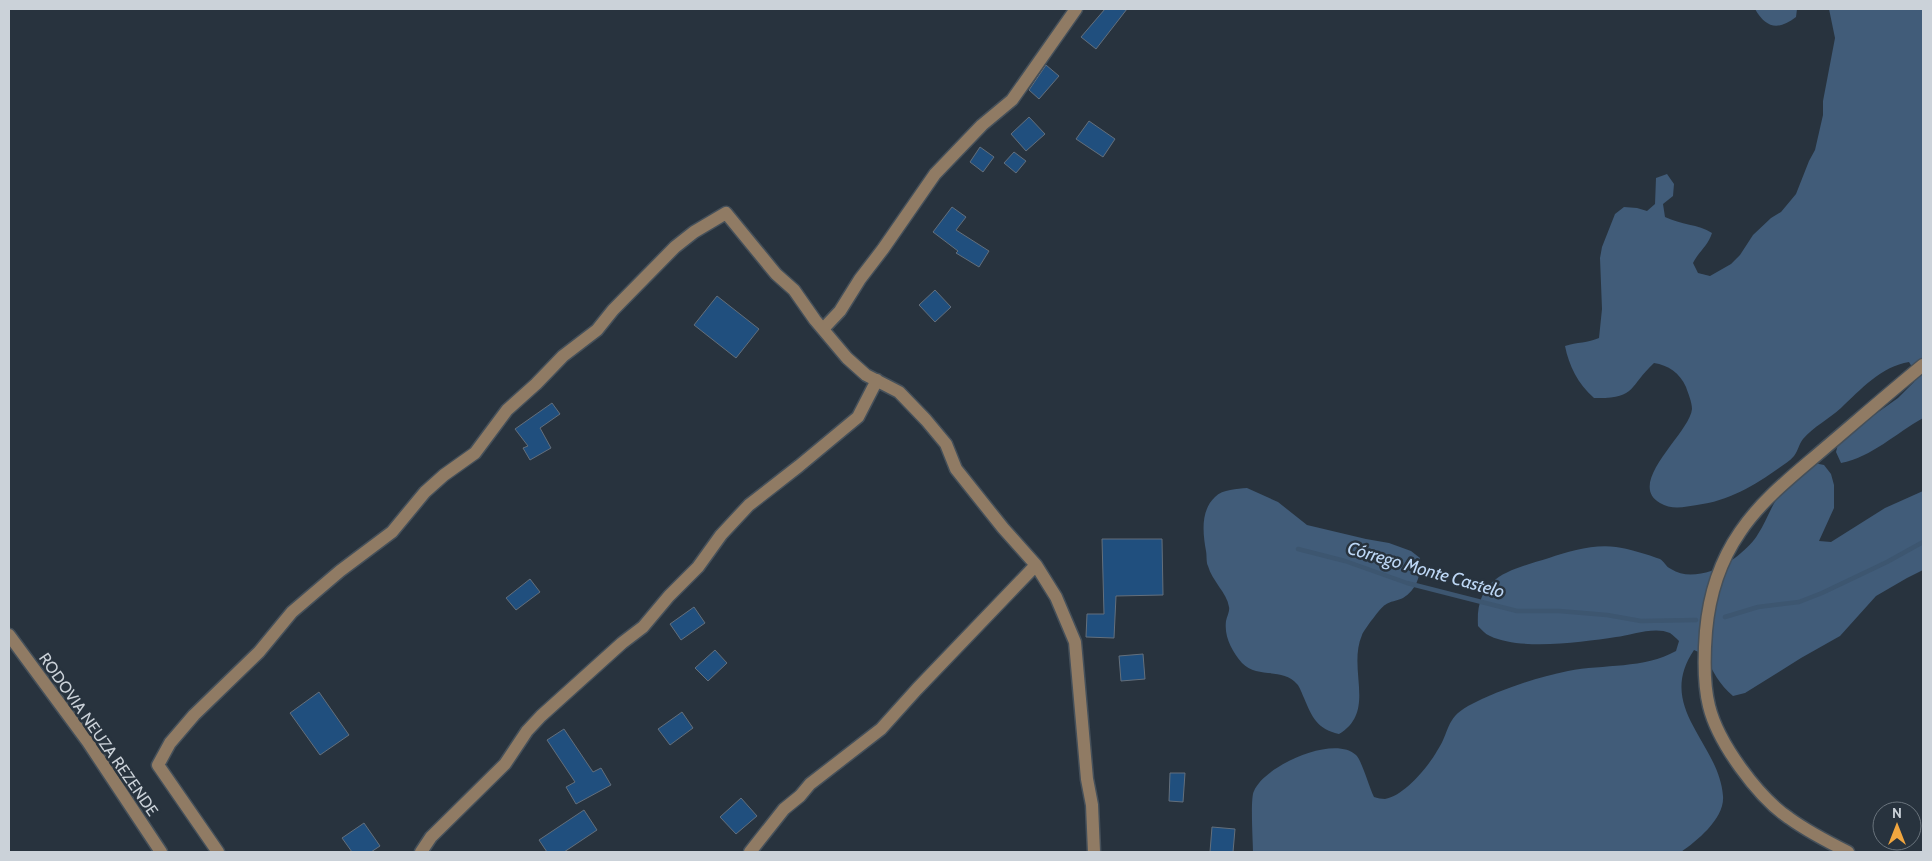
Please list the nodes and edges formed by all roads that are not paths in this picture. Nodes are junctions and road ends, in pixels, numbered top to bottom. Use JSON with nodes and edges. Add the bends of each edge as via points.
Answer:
{"nodes":[{"id":1,"x":1076,"y":9,"type":"edge"},
{"id":2,"x":823,"y":329,"type":"junction"},
{"id":3,"x":1923,"y":365,"type":"edge"},
{"id":4,"x":877,"y":380,"type":"junction"},
{"id":5,"x":1036,"y":565,"type":"junction"},
{"id":6,"x":9,"y":635,"type":"edge"},
{"id":7,"x":161,"y":852,"type":"edge"},
{"id":8,"x":218,"y":852,"type":"edge"},
{"id":9,"x":421,"y":852,"type":"edge"},
{"id":10,"x":750,"y":852,"type":"edge"},
{"id":11,"x":1094,"y":852,"type":"edge"},
{"id":12,"x":1848,"y":852,"type":"edge"}],
"edges":[{"from":1,"to":2,"type":"street","via":[[1012,100],[982,124],[936,174],[840,311]]},
{"from":2,"to":4,"type":"street","via":[[856,367]]},
{"from":2,"to":8,"type":"street","via":[[794,290],[776,274],[726,213],[675,247],[597,330],[563,356],[507,410],[475,454],[444,475],[392,532],[340,570],[292,612],[259,652],[170,743],[158,766]]},
{"from":3,"to":12,"type":"street","via":[[1758,508],[1739,533],[1720,570],[1708,612],[1704,660],[1709,707],[1727,747],[1753,785],[1787,818]]},
{"from":4,"to":5,"type":"street","via":[[899,392],[926,420],[946,444],[956,469]]},
{"from":4,"to":9,"type":"street","via":[[858,417],[749,505],[643,627],[541,716],[505,764],[431,837]]},
{"from":5,"to":10,"type":"street","via":[[876,734],[810,784]]},
{"from":5,"to":11,"type":"street","via":[[1056,597],[1075,642]]},
{"from":6,"to":7,"type":"street","name":"RODOVIA NEUZA REZENDE","via":[[88,742]]}]}
